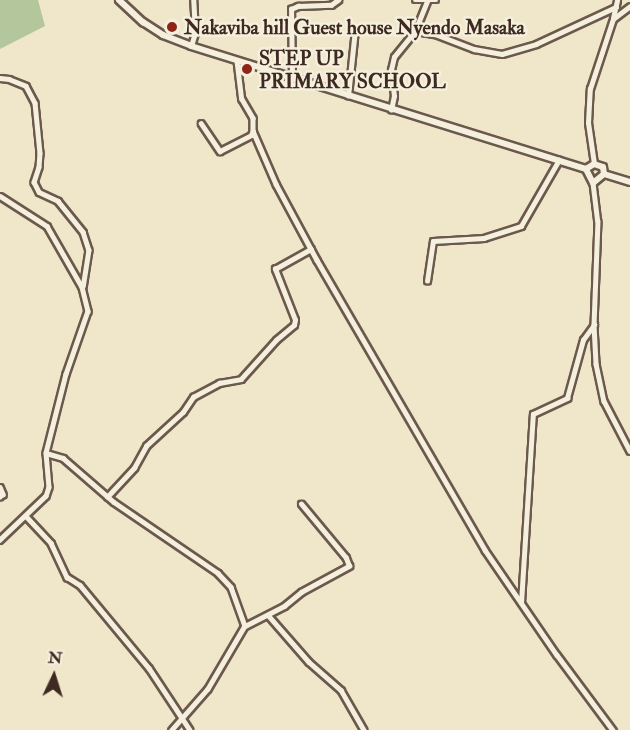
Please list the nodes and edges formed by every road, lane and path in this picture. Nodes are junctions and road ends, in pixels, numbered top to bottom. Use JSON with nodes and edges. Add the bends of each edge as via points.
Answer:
{"nodes":[{"id":1,"x":119,"y":0,"type":"edge"},
{"id":2,"x":193,"y":0,"type":"edge"},
{"id":3,"x":338,"y":0,"type":"edge"},
{"id":4,"x":415,"y":0,"type":"edge"},
{"id":5,"x":436,"y":0,"type":"edge"},
{"id":6,"x":617,"y":0,"type":"edge"},
{"id":7,"x":427,"y":2,"type":"junction"},
{"id":8,"x":630,"y":6,"type":"edge"},
{"id":9,"x":616,"y":7,"type":"junction"},
{"id":10,"x":612,"y":19,"type":"junction"},
{"id":11,"x":355,"y":29,"type":"dead end"},
{"id":12,"x":415,"y":31,"type":"junction"},
{"id":13,"x":191,"y":46,"type":"junction"},
{"id":14,"x":237,"y":61,"type":"junction"},
{"id":15,"x":0,"y":78,"type":"edge"},
{"id":16,"x":292,"y":78,"type":"junction"},
{"id":17,"x":348,"y":96,"type":"junction"},
{"id":18,"x":391,"y":110,"type":"junction"},
{"id":19,"x":201,"y":123,"type":"dead end"},
{"id":20,"x":253,"y":131,"type":"junction"},
{"id":21,"x":559,"y":160,"type":"junction"},
{"id":22,"x":594,"y":164,"type":"junction"},
{"id":23,"x":586,"y":169,"type":"junction"},
{"id":24,"x":604,"y":174,"type":"junction"},
{"id":25,"x":630,"y":182,"type":"edge"},
{"id":26,"x":592,"y":183,"type":"junction"},
{"id":27,"x":0,"y":196,"type":"edge"},
{"id":28,"x":311,"y":249,"type":"junction"},
{"id":29,"x":427,"y":281,"type":"dead end"},
{"id":30,"x":82,"y":286,"type":"junction"},
{"id":31,"x":594,"y":325,"type":"junction"},
{"id":32,"x":630,"y":451,"type":"edge"},
{"id":33,"x":46,"y":453,"type":"junction"},
{"id":34,"x":0,"y":487,"type":"edge"},
{"id":35,"x":0,"y":497,"type":"edge"},
{"id":36,"x":107,"y":497,"type":"junction"},
{"id":37,"x":301,"y":504,"type":"dead end"},
{"id":38,"x":26,"y":516,"type":"junction"},
{"id":39,"x":0,"y":540,"type":"edge"},
{"id":40,"x":521,"y":603,"type":"junction"},
{"id":41,"x":268,"y":615,"type":"junction"},
{"id":42,"x":245,"y":626,"type":"junction"},
{"id":43,"x":182,"y":720,"type":"junction"},
{"id":44,"x":172,"y":730,"type":"edge"},
{"id":45,"x":190,"y":730,"type":"edge"},
{"id":46,"x":364,"y":730,"type":"edge"},
{"id":47,"x":613,"y":730,"type":"edge"}],
"edges":[{"from":1,"to":13,"type":"street","via":[[163,35]]},
{"from":2,"to":13,"type":"street","via":[[195,33]]},
{"from":3,"to":16,"type":"street","via":[[331,5],[291,9]]},
{"from":4,"to":7,"type":"street"},
{"from":5,"to":7,"type":"street"},
{"from":6,"to":9,"type":"street"},
{"from":7,"to":12,"type":"street"},
{"from":8,"to":10,"type":"street"},
{"from":9,"to":10,"type":"street"},
{"from":9,"to":12,"type":"street","via":[[536,44],[502,54]]},
{"from":10,"to":22,"type":"street","via":[[590,89],[588,123]]},
{"from":11,"to":17,"type":"street"},
{"from":12,"to":18,"type":"street","via":[[391,64]]},
{"from":13,"to":14,"type":"street"},
{"from":14,"to":16,"type":"street"},
{"from":14,"to":20,"type":"street","via":[[242,99],[253,118]]},
{"from":15,"to":30,"type":"street","via":[[26,86],[35,104],[39,160],[34,182],[39,192],[58,201],[83,232],[89,250]]},
{"from":16,"to":17,"type":"street"},
{"from":17,"to":18,"type":"street"},
{"from":18,"to":21,"type":"street"},
{"from":19,"to":20,"type":"street","via":[[220,151]]},
{"from":20,"to":28,"type":"street"},
{"from":21,"to":23,"type":"street"},
{"from":21,"to":29,"type":"street","via":[[520,226],[484,238],[433,241]]},
{"from":22,"to":23,"type":"street"},
{"from":22,"to":24,"type":"street","via":[[603,167]]},
{"from":23,"to":26,"type":"street"},
{"from":24,"to":25,"type":"street"},
{"from":24,"to":26,"type":"street"},
{"from":26,"to":31,"type":"street","via":[[598,221]]},
{"from":27,"to":30,"type":"street","via":[[41,219]]},
{"from":28,"to":36,"type":"street","via":[[275,269],[294,325],[270,345],[241,379],[219,383],[193,397],[146,446],[134,468]]},
{"from":28,"to":40,"type":"street","via":[[485,550]]},
{"from":30,"to":33,"type":"street","via":[[88,311],[66,374]]},
{"from":31,"to":32,"type":"street","via":[[596,364],[604,401]]},
{"from":31,"to":40,"type":"street","via":[[582,340],[567,398],[533,414]]},
{"from":33,"to":36,"type":"street","via":[[63,458]]},
{"from":33,"to":38,"type":"street","via":[[49,486],[40,504]]},
{"from":34,"to":35,"type":"street"},
{"from":36,"to":42,"type":"street","via":[[226,579]]},
{"from":37,"to":41,"type":"street","via":[[349,566]]},
{"from":38,"to":39,"type":"street"},
{"from":38,"to":43,"type":"street","via":[[51,543],[67,577],[80,585],[149,668]]},
{"from":40,"to":47,"type":"street"},
{"from":41,"to":42,"type":"street"},
{"from":41,"to":46,"type":"street","via":[[309,662],[341,690]]},
{"from":42,"to":43,"type":"street","via":[[208,688]]},
{"from":43,"to":44,"type":"street"},
{"from":43,"to":45,"type":"street"}]}
